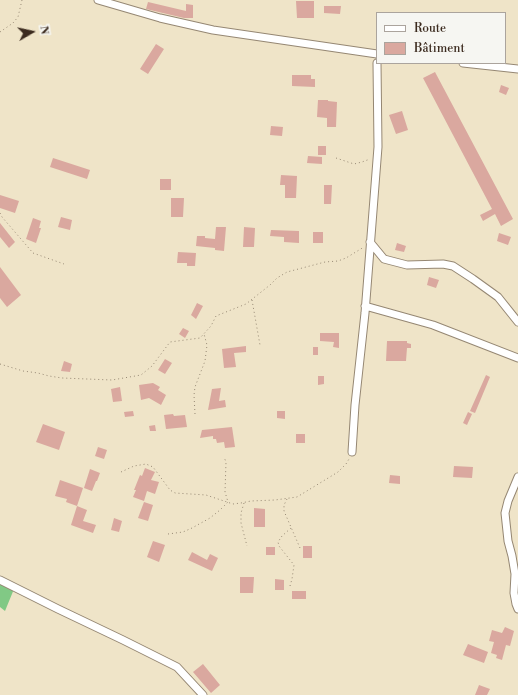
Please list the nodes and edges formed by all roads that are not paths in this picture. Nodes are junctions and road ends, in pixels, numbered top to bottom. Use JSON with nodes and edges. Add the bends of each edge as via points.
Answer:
{"nodes":[{"id":1,"x":98,"y":0,"type":"edge"},
{"id":2,"x":376,"y":54,"type":"edge"},
{"id":3,"x":377,"y":64,"type":"edge"},
{"id":4,"x":472,"y":64,"type":"edge"},
{"id":5,"x":518,"y":69,"type":"edge"},
{"id":6,"x":370,"y":242,"type":"junction"},
{"id":7,"x":365,"y":306,"type":"junction"},
{"id":8,"x":518,"y":322,"type":"edge"},
{"id":9,"x":518,"y":358,"type":"edge"},
{"id":10,"x":352,"y":452,"type":"road end"},
{"id":11,"x":518,"y":477,"type":"edge"},
{"id":12,"x":0,"y":580,"type":"edge"},
{"id":13,"x":518,"y":609,"type":"edge"},
{"id":14,"x":204,"y":695,"type":"edge"}],
"edges":[{"from":1,"to":2,"type":"street","via":[[213,30]]},
{"from":3,"to":6,"type":"street","via":[[377,154]]},
{"from":4,"to":5,"type":"street"},
{"from":6,"to":7,"type":"street"},
{"from":6,"to":8,"type":"street","via":[[384,259],[407,265],[453,266],[498,297]]},
{"from":7,"to":9,"type":"street","via":[[433,325]]},
{"from":7,"to":10,"type":"street"},
{"from":11,"to":13,"type":"street","via":[[505,513]]},
{"from":12,"to":14,"type":"street","via":[[177,667]]}]}
